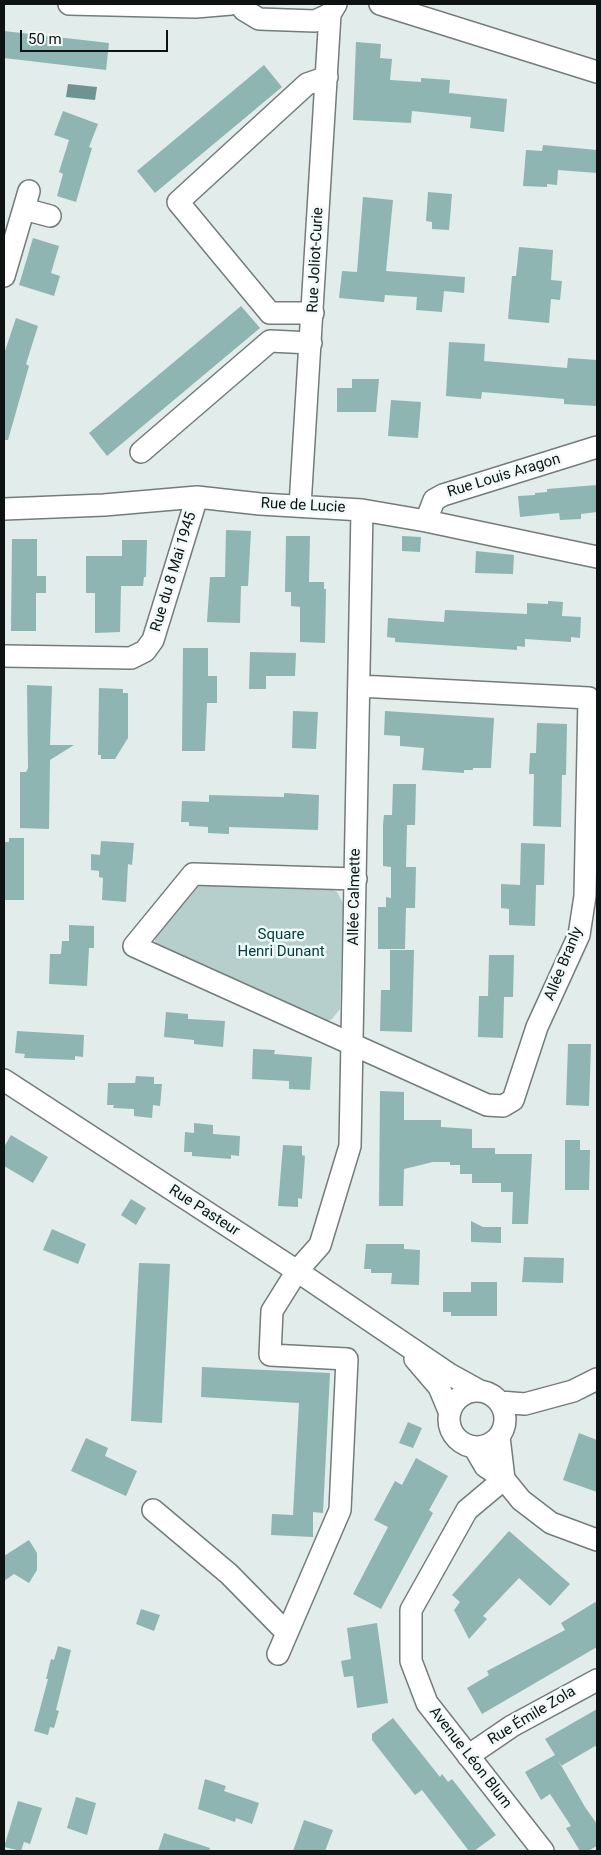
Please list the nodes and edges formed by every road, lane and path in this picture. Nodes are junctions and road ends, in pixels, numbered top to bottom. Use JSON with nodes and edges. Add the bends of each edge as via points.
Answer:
{"nodes":[{"id":1,"x":69,"y":4,"type":"edge"},
{"id":2,"x":231,"y":4,"type":"edge"},
{"id":3,"x":240,"y":4,"type":"edge"},
{"id":4,"x":380,"y":4,"type":"edge"},
{"id":5,"x":333,"y":9,"type":"edge"},
{"id":6,"x":597,"y":72,"type":"edge"},
{"id":7,"x":327,"y":77,"type":"junction"},
{"id":8,"x":50,"y":216,"type":"dead end"},
{"id":9,"x":4,"y":276,"type":"edge"},
{"id":10,"x":270,"y":313,"type":"junction"},
{"id":11,"x":313,"y":313,"type":"junction"},
{"id":12,"x":270,"y":340,"type":"junction"},
{"id":13,"x":312,"y":343,"type":"junction"},
{"id":14,"x":597,"y":447,"type":"edge"},
{"id":15,"x":141,"y":452,"type":"dead end"},
{"id":16,"x":197,"y":498,"type":"junction"},
{"id":17,"x":300,"y":506,"type":"junction"},
{"id":18,"x":4,"y":508,"type":"edge"},
{"id":19,"x":362,"y":510,"type":"junction"},
{"id":20,"x":426,"y":521,"type":"junction"},
{"id":21,"x":597,"y":558,"type":"edge"},
{"id":22,"x":4,"y":656,"type":"edge"},
{"id":23,"x":359,"y":686,"type":"junction"},
{"id":24,"x":356,"y":879,"type":"junction"},
{"id":25,"x":352,"y":1046,"type":"junction"},
{"id":26,"x":4,"y":1080,"type":"edge"},
{"id":27,"x":297,"y":1271,"type":"junction"},
{"id":28,"x":403,"y":1343,"type":"junction"},
{"id":29,"x":597,"y":1379,"type":"edge"},
{"id":30,"x":478,"y":1390,"type":"junction"},
{"id":31,"x":449,"y":1411,"type":"junction"},
{"id":32,"x":502,"y":1420,"type":"junction"},
{"id":33,"x":474,"y":1447,"type":"junction"},
{"id":34,"x":504,"y":1479,"type":"junction"},
{"id":35,"x":153,"y":1510,"type":"dead end"},
{"id":36,"x":597,"y":1540,"type":"edge"},
{"id":37,"x":287,"y":1633,"type":"junction"},
{"id":38,"x":278,"y":1654,"type":"dead end"},
{"id":39,"x":597,"y":1680,"type":"edge"},
{"id":40,"x":468,"y":1756,"type":"junction"},
{"id":41,"x":543,"y":1851,"type":"edge"}],
"edges":[{"from":1,"to":2,"type":"street","via":[[186,7]]},
{"from":3,"to":5,"type":"street","via":[[259,19],[315,21]]},
{"from":4,"to":6,"type":"street"},
{"from":5,"to":7,"type":"street","name":"Rue Joliot-Curie"},
{"from":7,"to":10,"type":"street","via":[[308,84],[178,202]]},
{"from":7,"to":11,"type":"street","name":"Rue Joliot-Curie"},
{"from":8,"to":9,"type":"street","via":[[26,200]]},
{"from":10,"to":11,"type":"street"},
{"from":10,"to":12,"type":"street"},
{"from":11,"to":13,"type":"street","name":"Rue Joliot-Curie"},
{"from":12,"to":13,"type":"street"},
{"from":12,"to":15,"type":"street"},
{"from":13,"to":17,"type":"street","name":"Rue Joliot-Curie"},
{"from":14,"to":20,"type":"street","name":"Rue Louis Aragon","via":[[443,495],[434,500]]},
{"from":16,"to":17,"type":"street","name":"Rue de Lucie"},
{"from":16,"to":18,"type":"street","name":"Rue de Lucie"},
{"from":16,"to":22,"type":"street","name":"Rue du 8 Mai 1945","via":[[153,640],[146,650],[131,658]]},
{"from":17,"to":19,"type":"street","name":"Rue de Lucie"},
{"from":19,"to":20,"type":"street","name":"Rue de Lucie"},
{"from":19,"to":23,"type":"street","name":"Allée Calmette"},
{"from":20,"to":21,"type":"street","name":"Rue de Lucie"},
{"from":23,"to":24,"type":"street","name":"Allée Calmette"},
{"from":23,"to":25,"type":"street","name":"Allée Branly","via":[[590,698],[585,896],[578,935],[537,1027],[513,1100],[503,1106],[487,1105]]},
{"from":24,"to":25,"type":"street","name":"Allée Calmette"},
{"from":24,"to":25,"type":"street","via":[[193,874],[134,946]]},
{"from":25,"to":27,"type":"street","name":"Allée Calmette","via":[[350,1146],[320,1245]]},
{"from":26,"to":27,"type":"street","name":"Rue Pasteur"},
{"from":27,"to":28,"type":"street","name":"Rue Pasteur"},
{"from":27,"to":37,"type":"street","name":"Allée Calmette","via":[[272,1311],[270,1355],[347,1359],[340,1510]]},
{"from":28,"to":30,"type":"street","name":"Rue Pasteur"},
{"from":28,"to":31,"type":"street","name":"Rue Pasteur","via":[[439,1388]]},
{"from":29,"to":32,"type":"street","via":[[573,1391],[525,1404]]},
{"from":30,"to":31,"type":"street","via":[[458,1397]]},
{"from":30,"to":32,"type":"street","via":[[497,1397]]},
{"from":31,"to":33,"type":"street","via":[[450,1428],[460,1442]]},
{"from":32,"to":33,"type":"street","via":[[488,1446]]},
{"from":32,"to":34,"type":"street"},
{"from":33,"to":34,"type":"street","via":[[485,1466]]},
{"from":34,"to":36,"type":"street","via":[[521,1500],[551,1523]]},
{"from":34,"to":40,"type":"street","name":"Avenue Léon Blum","via":[[467,1510],[411,1610],[411,1661],[426,1703]]},
{"from":35,"to":37,"type":"street","via":[[229,1574]]},
{"from":37,"to":38,"type":"street"},
{"from":39,"to":40,"type":"street","name":"Rue Émile Zola","via":[[512,1726]]},
{"from":40,"to":41,"type":"street","name":"Avenue Léon Blum"}]}
